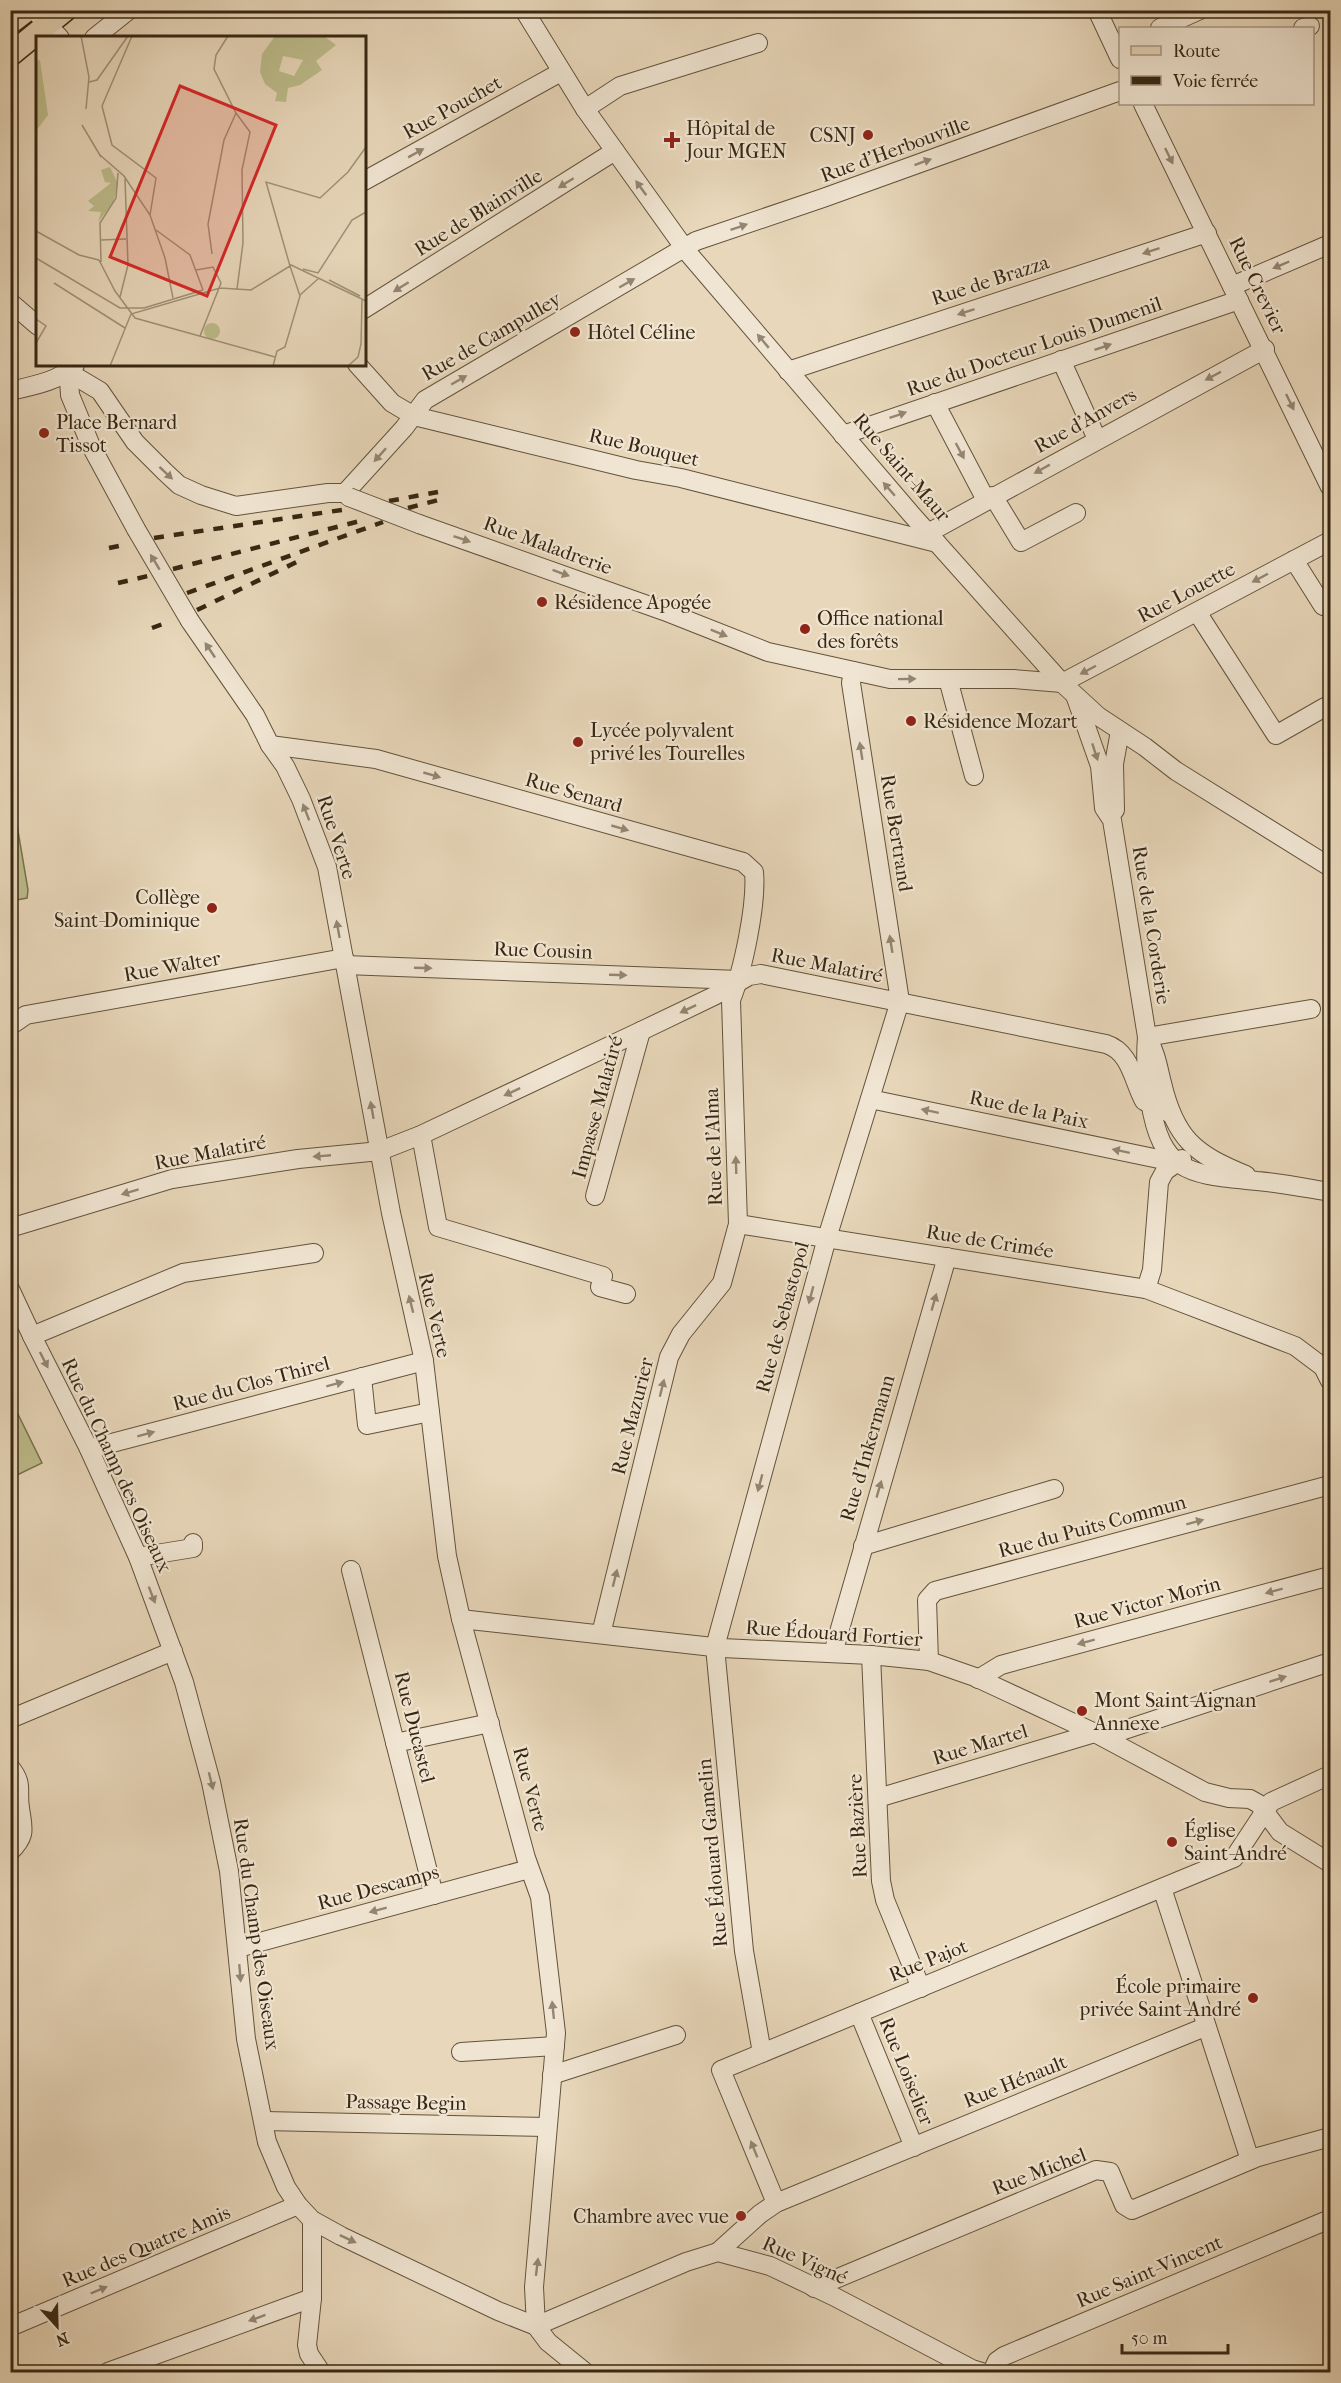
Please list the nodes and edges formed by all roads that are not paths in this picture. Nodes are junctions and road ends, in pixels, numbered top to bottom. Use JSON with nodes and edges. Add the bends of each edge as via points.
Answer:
{"nodes":[{"id":1,"x":27,"y":10,"type":"edge"},
{"id":2,"x":65,"y":10,"type":"edge"},
{"id":3,"x":129,"y":10,"type":"edge"},
{"id":4,"x":524,"y":10,"type":"edge"},
{"id":5,"x":1097,"y":10,"type":"edge"},
{"id":6,"x":1200,"y":10,"type":"edge"},
{"id":7,"x":10,"y":23,"type":"edge"},
{"id":8,"x":47,"y":24,"type":"edge"},
{"id":9,"x":1162,"y":27,"type":"edge"},
{"id":10,"x":96,"y":36,"type":"edge"},
{"id":11,"x":758,"y":43,"type":"dead end"},
{"id":12,"x":1119,"y":51,"type":"edge"},
{"id":13,"x":10,"y":55,"type":"edge"},
{"id":14,"x":561,"y":72,"type":"junction"},
{"id":15,"x":1119,"y":92,"type":"edge"},
{"id":16,"x":1143,"y":105,"type":"edge"},
{"id":17,"x":585,"y":109,"type":"junction"},
{"id":18,"x":615,"y":151,"type":"junction"},
{"id":19,"x":366,"y":180,"type":"edge"},
{"id":20,"x":1207,"y":233,"type":"junction"},
{"id":21,"x":1330,"y":244,"type":"edge"},
{"id":22,"x":685,"y":249,"type":"junction"},
{"id":23,"x":1236,"y":293,"type":"junction"},
{"id":24,"x":10,"y":302,"type":"edge"},
{"id":25,"x":366,"y":308,"type":"edge"},
{"id":26,"x":36,"y":324,"type":"edge"},
{"id":27,"x":1265,"y":349,"type":"junction"},
{"id":28,"x":1061,"y":360,"type":"junction"},
{"id":29,"x":359,"y":366,"type":"edge"},
{"id":30,"x":70,"y":367,"type":"edge"},
{"id":31,"x":788,"y":371,"type":"junction"},
{"id":32,"x":10,"y":390,"type":"edge"},
{"id":33,"x":935,"y":403,"type":"junction"},
{"id":34,"x":414,"y":416,"type":"junction"},
{"id":35,"x":843,"y":435,"type":"junction"},
{"id":36,"x":1097,"y":439,"type":"junction"},
{"id":37,"x":1330,"y":487,"type":"edge"},
{"id":38,"x":347,"y":495,"type":"junction"},
{"id":39,"x":990,"y":498,"type":"junction"},
{"id":40,"x":1076,"y":513,"type":"dead end"},
{"id":41,"x":934,"y":538,"type":"junction"},
{"id":42,"x":1330,"y":541,"type":"edge"},
{"id":43,"x":1294,"y":560,"type":"junction"},
{"id":44,"x":1323,"y":606,"type":"dead end"},
{"id":45,"x":1197,"y":612,"type":"junction"},
{"id":46,"x":853,"y":671,"type":"junction"},
{"id":47,"x":948,"y":679,"type":"junction"},
{"id":48,"x":1062,"y":683,"type":"junction"},
{"id":49,"x":1076,"y":697,"type":"junction"},
{"id":50,"x":1326,"y":707,"type":"dead end"},
{"id":51,"x":1120,"y":731,"type":"junction"},
{"id":52,"x":270,"y":745,"type":"junction"},
{"id":53,"x":974,"y":776,"type":"dead end"},
{"id":54,"x":1112,"y":820,"type":"junction"},
{"id":55,"x":1330,"y":867,"type":"edge"},
{"id":56,"x":345,"y":962,"type":"junction"},
{"id":57,"x":739,"y":980,"type":"junction"},
{"id":58,"x":900,"y":1001,"type":"junction"},
{"id":59,"x":1311,"y":1010,"type":"dead end"},
{"id":60,"x":10,"y":1026,"type":"edge"},
{"id":61,"x":641,"y":1031,"type":"junction"},
{"id":62,"x":1147,"y":1037,"type":"junction"},
{"id":63,"x":870,"y":1099,"type":"junction"},
{"id":64,"x":1151,"y":1104,"type":"junction"},
{"id":65,"x":1171,"y":1114,"type":"junction"},
{"id":66,"x":421,"y":1135,"type":"junction"},
{"id":67,"x":1194,"y":1147,"type":"junction"},
{"id":68,"x":380,"y":1151,"type":"junction"},
{"id":69,"x":1178,"y":1163,"type":"junction"},
{"id":70,"x":1260,"y":1181,"type":"junction"},
{"id":71,"x":1330,"y":1192,"type":"edge"},
{"id":72,"x":595,"y":1196,"type":"dead end"},
{"id":73,"x":738,"y":1224,"type":"junction"},
{"id":74,"x":10,"y":1228,"type":"edge"},
{"id":75,"x":826,"y":1238,"type":"junction"},
{"id":76,"x":314,"y":1253,"type":"dead end"},
{"id":77,"x":947,"y":1257,"type":"junction"},
{"id":78,"x":10,"y":1288,"type":"edge"},
{"id":79,"x":1146,"y":1289,"type":"junction"},
{"id":80,"x":626,"y":1294,"type":"dead end"},
{"id":81,"x":32,"y":1336,"type":"junction"},
{"id":82,"x":424,"y":1361,"type":"junction"},
{"id":83,"x":1328,"y":1371,"type":"edge"},
{"id":84,"x":362,"y":1377,"type":"junction"},
{"id":85,"x":430,"y":1412,"type":"junction"},
{"id":86,"x":89,"y":1449,"type":"junction"},
{"id":87,"x":1330,"y":1485,"type":"edge"},
{"id":88,"x":1054,"y":1489,"type":"dead end"},
{"id":89,"x":193,"y":1543,"type":"dead end"},
{"id":90,"x":862,"y":1546,"type":"junction"},
{"id":91,"x":138,"y":1557,"type":"junction"},
{"id":92,"x":351,"y":1570,"type":"dead end"},
{"id":93,"x":1330,"y":1576,"type":"edge"},
{"id":94,"x":461,"y":1619,"type":"junction"},
{"id":95,"x":601,"y":1634,"type":"junction"},
{"id":96,"x":716,"y":1647,"type":"junction"},
{"id":97,"x":173,"y":1651,"type":"junction"},
{"id":98,"x":833,"y":1653,"type":"junction"},
{"id":99,"x":872,"y":1655,"type":"junction"},
{"id":100,"x":929,"y":1661,"type":"junction"},
{"id":101,"x":1330,"y":1662,"type":"edge"},
{"id":102,"x":978,"y":1678,"type":"junction"},
{"id":103,"x":10,"y":1719,"type":"edge"},
{"id":104,"x":490,"y":1723,"type":"junction"},
{"id":105,"x":1099,"y":1735,"type":"junction"},
{"id":106,"x":396,"y":1743,"type":"junction"},
{"id":107,"x":10,"y":1767,"type":"edge"},
{"id":108,"x":1330,"y":1775,"type":"edge"},
{"id":109,"x":878,"y":1798,"type":"junction"},
{"id":110,"x":1264,"y":1810,"type":"junction"},
{"id":111,"x":10,"y":1852,"type":"edge"},
{"id":112,"x":1330,"y":1863,"type":"edge"},
{"id":113,"x":529,"y":1869,"type":"junction"},
{"id":114,"x":1162,"y":1888,"type":"junction"},
{"id":115,"x":434,"y":1895,"type":"junction"},
{"id":116,"x":238,"y":1948,"type":"junction"},
{"id":117,"x":921,"y":1988,"type":"junction"},
{"id":118,"x":859,"y":2013,"type":"junction"},
{"id":119,"x":1205,"y":2027,"type":"junction"},
{"id":120,"x":676,"y":2035,"type":"dead end"},
{"id":121,"x":555,"y":2046,"type":"junction"},
{"id":122,"x":461,"y":2052,"type":"dead end"},
{"id":123,"x":762,"y":2053,"type":"junction"},
{"id":124,"x":552,"y":2075,"type":"junction"},
{"id":125,"x":264,"y":2121,"type":"junction"},
{"id":126,"x":547,"y":2127,"type":"junction"},
{"id":127,"x":1330,"y":2137,"type":"edge"},
{"id":128,"x":914,"y":2147,"type":"junction"},
{"id":129,"x":1250,"y":2160,"type":"junction"},
{"id":130,"x":776,"y":2203,"type":"junction"},
{"id":131,"x":298,"y":2205,"type":"junction"},
{"id":132,"x":1330,"y":2218,"type":"edge"},
{"id":133,"x":312,"y":2220,"type":"junction"},
{"id":134,"x":718,"y":2252,"type":"junction"},
{"id":135,"x":814,"y":2288,"type":"junction"},
{"id":136,"x":312,"y":2298,"type":"junction"},
{"id":137,"x":18,"y":2324,"type":"edge"},
{"id":138,"x":536,"y":2326,"type":"junction"},
{"id":139,"x":312,"y":2369,"type":"edge"},
{"id":140,"x":108,"y":2373,"type":"edge"},
{"id":141,"x":585,"y":2373,"type":"edge"},
{"id":142,"x":982,"y":2373,"type":"edge"},
{"id":143,"x":992,"y":2373,"type":"edge"}],
"edges":[{"from":1,"to":7,"type":"main road"},
{"from":2,"to":8,"type":"main road"},
{"from":3,"to":10,"type":"street"},
{"from":4,"to":14,"type":"street","name":"Rue Saint-Maur"},
{"from":5,"to":12,"type":"street"},
{"from":6,"to":9,"type":"street"},
{"from":8,"to":13,"type":"main road"},
{"from":11,"to":17,"type":"street","via":[[620,86]]},
{"from":14,"to":17,"type":"street","name":"Rue Saint-Maur"},
{"from":19,"to":14,"type":"street","name":"Rue Pouchet","one_way":true},
{"from":22,"to":15,"type":"street","name":"Rue d'Herbouville","one_way":true,"via":[[696,241]]},
{"from":16,"to":20,"type":"street","name":"Rue Crevier","one_way":true},
{"from":17,"to":18,"type":"street","name":"Rue Saint-Maur"},
{"from":22,"to":18,"type":"street","name":"Rue Saint-Maur","one_way":true},
{"from":18,"to":25,"type":"street","name":"Rue de Blainville","one_way":true},
{"from":20,"to":23,"type":"street","name":"Rue Crevier"},
{"from":20,"to":31,"type":"street","name":"Rue de Brazza","one_way":true},
{"from":21,"to":23,"type":"street","name":"Rue du Docteur Louis Dumenil","one_way":true},
{"from":31,"to":22,"type":"street","name":"Rue Saint-Maur","one_way":true},
{"from":34,"to":22,"type":"street","name":"Rue de Campulley","one_way":true,"via":[[424,400]]},
{"from":23,"to":27,"type":"street","name":"Rue Crevier"},
{"from":28,"to":23,"type":"street","name":"Rue du Docteur Louis Dumenil","one_way":true},
{"from":24,"to":26,"type":"street"},
{"from":27,"to":36,"type":"street","name":"Rue d'Anvers","one_way":true},
{"from":27,"to":37,"type":"street","name":"Rue Crevier","one_way":true},
{"from":28,"to":33,"type":"street","name":"Rue du Docteur Louis Dumenil"},
{"from":28,"to":36,"type":"street"},
{"from":29,"to":34,"type":"street","name":"Rue Bouquet","via":[[392,403]]},
{"from":30,"to":32,"type":"street","via":[[37,384]]},
{"from":30,"to":38,"type":"street","name":"Rue Maladrerie","one_way":true,"via":[[100,391],[135,442],[179,485],[236,506],[328,493]]},
{"from":52,"to":30,"type":"street","name":"Rue Verte","one_way":true,"bridge":true,"via":[[255,715],[190,621],[91,446],[70,395]]},
{"from":31,"to":35,"type":"street","name":"Rue Saint-Maur"},
{"from":35,"to":33,"type":"street","name":"Rue du Docteur Louis Dumenil","one_way":true},
{"from":33,"to":39,"type":"street","one_way":true},
{"from":34,"to":38,"type":"street","name":"Rue de Campulley","one_way":true},
{"from":34,"to":41,"type":"street","name":"Rue Bouquet"},
{"from":41,"to":35,"type":"street","name":"Rue Saint-Maur","one_way":true},
{"from":36,"to":39,"type":"street","name":"Rue d'Anvers","one_way":true},
{"from":38,"to":46,"type":"street","name":"Rue Maladrerie","one_way":true,"bridge":true,"via":[[768,652]]},
{"from":39,"to":40,"type":"street","via":[[1021,542]]},
{"from":39,"to":41,"type":"street","name":"Rue d'Anvers"},
{"from":41,"to":48,"type":"street","name":"Rue Saint-Maur"},
{"from":42,"to":43,"type":"street","name":"Rue Louette"},
{"from":43,"to":44,"type":"street"},
{"from":43,"to":45,"type":"street","name":"Rue Louette","one_way":true},
{"from":45,"to":48,"type":"street","name":"Rue Louette","one_way":true},
{"from":45,"to":50,"type":"street","via":[[1276,735]]},
{"from":46,"to":47,"type":"street","name":"Rue Maladrerie","one_way":true,"via":[[890,680]]},
{"from":58,"to":46,"type":"street","name":"Rue Bertrand","one_way":true,"via":[[851,683]]},
{"from":47,"to":48,"type":"street","name":"Rue Maladrerie"},
{"from":47,"to":53,"type":"street"},
{"from":48,"to":49,"type":"street","name":"Rue Saint-Maur"},
{"from":49,"to":51,"type":"street","name":"Rue Saint-Maur"},
{"from":49,"to":54,"type":"street","name":"Rue de la Corderie","one_way":true,"via":[[1098,758],[1104,808]]},
{"from":51,"to":54,"type":"street","name":"Rue de la Corderie","via":[[1114,764]]},
{"from":51,"to":55,"type":"street","name":"Rue Saint-Maur","via":[[1193,782]]},
{"from":56,"to":52,"type":"street","name":"Rue Verte","one_way":true,"via":[[327,867],[297,790]]},
{"from":52,"to":57,"type":"street","name":"Rue Senard","one_way":true,"via":[[376,759],[743,862],[754,872],[755,885]]},
{"from":54,"to":62,"type":"street","name":"Rue de la Corderie"},
{"from":56,"to":57,"type":"street","name":"Rue Cousin","one_way":true},
{"from":56,"to":60,"type":"street","name":"Rue Walter","via":[[26,1015]]},
{"from":68,"to":56,"type":"street","name":"Rue Verte","one_way":true},
{"from":57,"to":58,"type":"street","name":"Rue Malatiré","via":[[761,975]]},
{"from":57,"to":61,"type":"street","name":"Rue Malatiré","one_way":true},
{"from":73,"to":57,"type":"street","name":"Rue de l'Alma","one_way":true,"via":[[731,1000]]},
{"from":58,"to":63,"type":"street","name":"Rue de Sebastopol"},
{"from":58,"to":64,"type":"street","name":"Rue Malatiré","via":[[1116,1047],[1124,1055],[1144,1101]]},
{"from":59,"to":62,"type":"street"},
{"from":61,"to":66,"type":"street","name":"Rue Malatiré","one_way":true},
{"from":61,"to":72,"type":"street","name":"Impasse Malatiré"},
{"from":62,"to":64,"type":"street","name":"Rue de la Corderie","via":[[1144,1063]]},
{"from":62,"to":65,"type":"street","name":"Rue de la Corderie","via":[[1156,1054]]},
{"from":69,"to":63,"type":"street","name":"Rue de la Paix","one_way":true},
{"from":63,"to":75,"type":"street","name":"Rue de Sebastopol"},
{"from":64,"to":65,"type":"street"},
{"from":64,"to":69,"type":"street","name":"Rue de la Corderie","via":[[1158,1136]]},
{"from":65,"to":67,"type":"street","name":"Rue de la Corderie"},
{"from":66,"to":68,"type":"street","name":"Rue Malatiré"},
{"from":66,"to":80,"type":"street","via":[[438,1227],[603,1276],[600,1287]]},
{"from":67,"to":69,"type":"street"},
{"from":67,"to":70,"type":"street","name":"Rue de la Corderie","via":[[1227,1168]]},
{"from":68,"to":74,"type":"street","name":"Rue Malatiré","one_way":true,"via":[[298,1159],[172,1179]]},
{"from":82,"to":68,"type":"street","name":"Rue Verte","one_way":true},
{"from":69,"to":70,"type":"street","name":"Rue de la Corderie","via":[[1211,1177]]},
{"from":69,"to":79,"type":"street","via":[[1165,1171],[1159,1182],[1152,1270]]},
{"from":70,"to":71,"type":"street"},
{"from":73,"to":75,"type":"street","name":"Rue de l'Alma"},
{"from":95,"to":73,"type":"street","name":"Rue Mazurier","one_way":true,"via":[[669,1357],[681,1334],[723,1283]]},
{"from":75,"to":77,"type":"street","name":"Rue de Crimée"},
{"from":75,"to":96,"type":"street","name":"Rue de Sebastopol","one_way":true},
{"from":76,"to":81,"type":"street","via":[[183,1273]]},
{"from":77,"to":79,"type":"street","name":"Rue de Crimée"},
{"from":90,"to":77,"type":"street","name":"Rue d'Inkermann","one_way":true},
{"from":78,"to":81,"type":"street","name":"Rue du Champ des Oiseaux"},
{"from":79,"to":83,"type":"street","via":[[1295,1346]]},
{"from":81,"to":86,"type":"street","name":"Rue du Champ des Oiseaux","one_way":true},
{"from":82,"to":84,"type":"street","name":"Rue du Clos Thirel"},
{"from":82,"to":85,"type":"street","name":"Rue Verte"},
{"from":84,"to":85,"type":"street","via":[[367,1425]]},
{"from":86,"to":84,"type":"street","name":"Rue du Clos Thirel","one_way":true},
{"from":85,"to":94,"type":"street","name":"Rue Verte","via":[[444,1536]]},
{"from":86,"to":91,"type":"street","name":"Rue du Champ des Oiseaux"},
{"from":100,"to":87,"type":"street","name":"Rue du Puits Commun","one_way":true,"via":[[927,1600],[935,1591]]},
{"from":88,"to":90,"type":"street"},
{"from":89,"to":91,"type":"street","via":[[193,1548]]},
{"from":90,"to":98,"type":"street","name":"Rue d'Inkermann"},
{"from":91,"to":97,"type":"street","name":"Rue du Champ des Oiseaux","one_way":true},
{"from":92,"to":106,"type":"street","name":"Rue Ducastel"},
{"from":93,"to":102,"type":"street","name":"Rue Victor Morin","one_way":true,"via":[[1001,1665]]},
{"from":94,"to":95,"type":"street","name":"Rue Édouard Fortier"},
{"from":94,"to":104,"type":"street","name":"Rue Verte"},
{"from":95,"to":96,"type":"street","name":"Rue Édouard Fortier"},
{"from":96,"to":98,"type":"street","name":"Rue Édouard Fortier"},
{"from":96,"to":123,"type":"street","name":"Rue Édouard Gamelin","via":[[744,1951]]},
{"from":97,"to":103,"type":"street"},
{"from":97,"to":116,"type":"street","name":"Rue du Champ des Oiseaux","one_way":true,"via":[[211,1782],[229,1871]]},
{"from":98,"to":99,"type":"street","name":"Rue Édouard Fortier"},
{"from":99,"to":100,"type":"street","name":"Rue Édouard Fortier"},
{"from":99,"to":109,"type":"street","name":"Rue Bazière"},
{"from":100,"to":102,"type":"street","name":"Rue Édouard Fortier"},
{"from":105,"to":101,"type":"street","name":"Rue Martel","one_way":true},
{"from":102,"to":105,"type":"street","name":"Rue Édouard Fortier"},
{"from":104,"to":106,"type":"street"},
{"from":104,"to":113,"type":"street","name":"Rue Verte"},
{"from":105,"to":109,"type":"street","name":"Rue Martel"},
{"from":105,"to":110,"type":"street","name":"Rue Édouard Fortier","via":[[1205,1792],[1250,1800]]},
{"from":106,"to":115,"type":"street","name":"Rue Ducastel"},
{"from":107,"to":111,"type":"street","via":[[20,1782],[19,1806],[24,1827],[21,1840]]},
{"from":108,"to":110,"type":"street","via":[[1282,1796]]},
{"from":109,"to":117,"type":"street","name":"Rue Bazière","via":[[885,1900]]},
{"from":110,"to":112,"type":"street","name":"Rue Édouard Fortier","via":[[1280,1832]]},
{"from":110,"to":114,"type":"street","name":"Rue Pajot","via":[[1234,1858]]},
{"from":113,"to":115,"type":"street","name":"Rue Descamps"},
{"from":121,"to":113,"type":"street","name":"Rue Verte","one_way":true,"via":[[540,1897]]},
{"from":114,"to":117,"type":"street","name":"Rue Pajot"},
{"from":114,"to":119,"type":"street"},
{"from":115,"to":116,"type":"street","name":"Rue Descamps","one_way":true},
{"from":116,"to":125,"type":"street","name":"Rue du Champ des Oiseaux","one_way":true,"via":[[246,2039]]},
{"from":117,"to":118,"type":"street","name":"Rue Pajot"},
{"from":118,"to":123,"type":"street","name":"Rue Pajot"},
{"from":118,"to":128,"type":"street","name":"Rue Loiselier"},
{"from":119,"to":128,"type":"street","name":"Rue Hénault"},
{"from":119,"to":129,"type":"street"},
{"from":120,"to":124,"type":"street"},
{"from":121,"to":122,"type":"street"},
{"from":121,"to":124,"type":"street","name":"Rue Verte"},
{"from":130,"to":123,"type":"street","name":"Rue Pajot","one_way":true,"via":[[721,2070]]},
{"from":124,"to":126,"type":"street","name":"Rue Verte"},
{"from":125,"to":126,"type":"street","name":"Passage Begin"},
{"from":125,"to":131,"type":"street","name":"Rue du Champ des Oiseaux","via":[[272,2157]]},
{"from":138,"to":126,"type":"street","name":"Rue Verte","one_way":true,"via":[[534,2287]]},
{"from":127,"to":129,"type":"street","name":"Rue Michel"},
{"from":128,"to":130,"type":"street","name":"Rue Hénault"},
{"from":129,"to":135,"type":"street","name":"Rue Michel","via":[[1132,2210],[1124,2205],[1110,2172],[1096,2170]]},
{"from":130,"to":134,"type":"street","name":"Rue Hénault"},
{"from":131,"to":133,"type":"street","name":"Rue du Champ des Oiseaux"},
{"from":137,"to":131,"type":"street","name":"Rue des Quatre Amis","one_way":true},
{"from":132,"to":143,"type":"street","name":"Rue Saint-Vincent","via":[[1004,2356]]},
{"from":133,"to":136,"type":"street"},
{"from":133,"to":138,"type":"street","name":"Rue du Champ des Oiseaux","one_way":true,"via":[[408,2270]]},
{"from":134,"to":135,"type":"street","name":"Rue Vigné","via":[[770,2266]]},
{"from":134,"to":138,"type":"street"},
{"from":135,"to":142,"type":"street","name":"Rue Vigné"},
{"from":136,"to":139,"type":"street","via":[[307,2345]]},
{"from":136,"to":140,"type":"street","one_way":true},
{"from":138,"to":141,"type":"street","via":[[548,2342]]}]}
